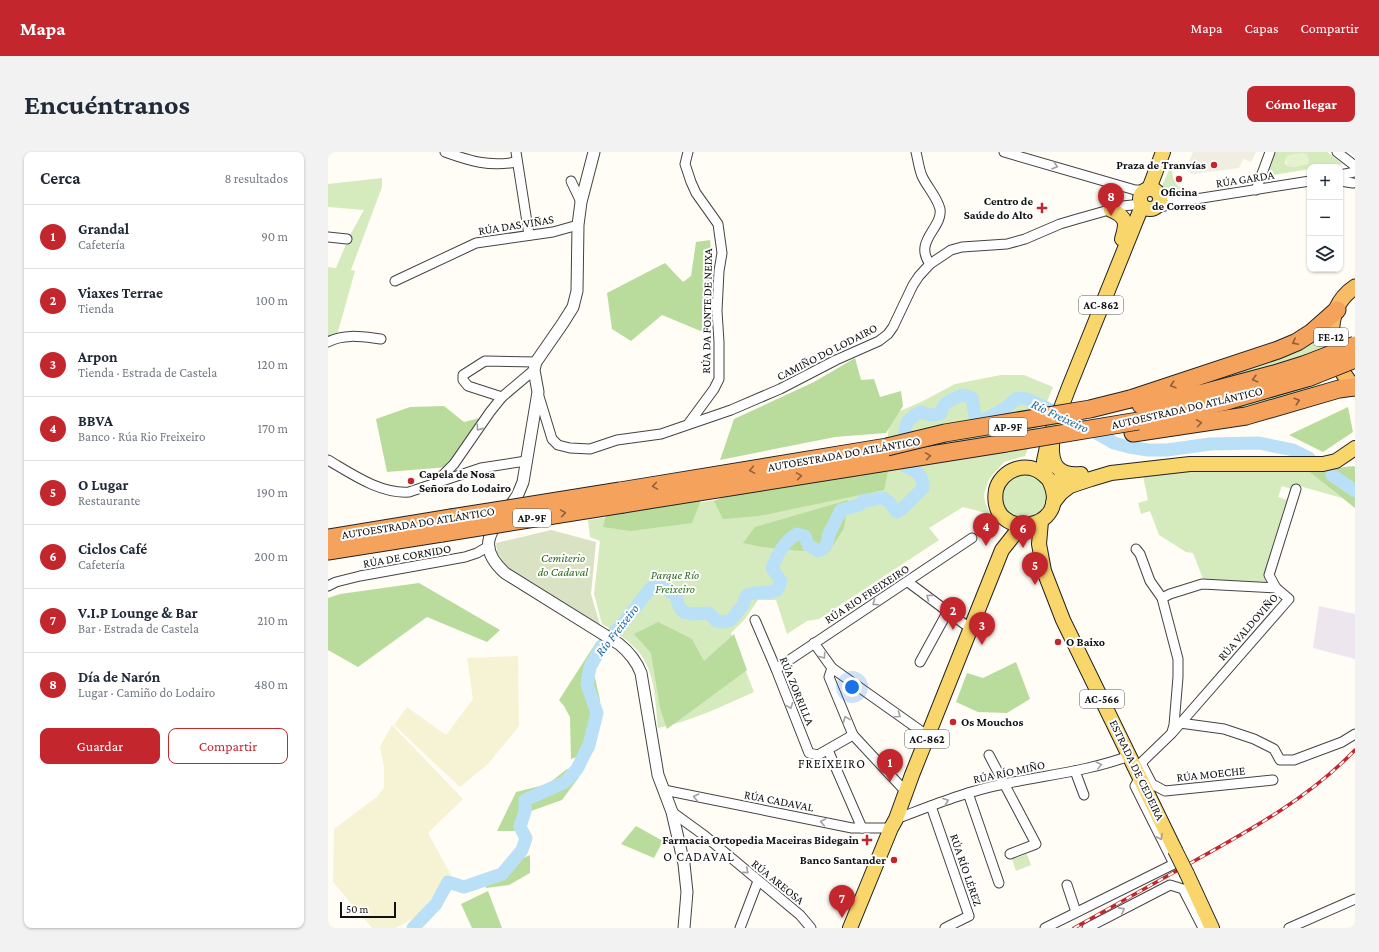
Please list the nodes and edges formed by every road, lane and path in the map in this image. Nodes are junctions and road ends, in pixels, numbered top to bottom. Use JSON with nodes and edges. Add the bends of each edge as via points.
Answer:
{"nodes":[{"id":1,"x":445,"y":152,"type":"edge"},
{"id":2,"x":516,"y":152,"type":"edge"},
{"id":3,"x":594,"y":152,"type":"edge"},
{"id":4,"x":688,"y":152,"type":"edge"},
{"id":5,"x":916,"y":152,"type":"edge"},
{"id":6,"x":1004,"y":152,"type":"edge"},
{"id":7,"x":1163,"y":152,"type":"edge"},
{"id":8,"x":1270,"y":152,"type":"edge"},
{"id":9,"x":1338,"y":152,"type":"edge"},
{"id":10,"x":1033,"y":156,"type":"edge"},
{"id":11,"x":516,"y":162,"type":"junction"},
{"id":12,"x":1355,"y":166,"type":"edge"},
{"id":13,"x":1343,"y":176,"type":"edge"},
{"id":14,"x":1355,"y":178,"type":"edge"},
{"id":15,"x":1343,"y":180,"type":"edge"},
{"id":16,"x":571,"y":181,"type":"dead end"},
{"id":17,"x":1307,"y":182,"type":"edge"},
{"id":18,"x":1256,"y":190,"type":"junction"},
{"id":19,"x":1147,"y":198,"type":"junction"},
{"id":20,"x":1183,"y":201,"type":"junction"},
{"id":21,"x":581,"y":202,"type":"junction"},
{"id":22,"x":1117,"y":208,"type":"junction"},
{"id":23,"x":578,"y":225,"type":"junction"},
{"id":24,"x":529,"y":235,"type":"junction"},
{"id":25,"x":328,"y":237,"type":"edge"},
{"id":26,"x":346,"y":239,"type":"dead end"},
{"id":27,"x":1121,"y":257,"type":"junction"},
{"id":28,"x":930,"y":264,"type":"junction"},
{"id":29,"x":394,"y":281,"type":"dead end"},
{"id":30,"x":1355,"y":287,"type":"edge"},
{"id":31,"x":1337,"y":310,"type":"junction"},
{"id":32,"x":381,"y":339,"type":"dead end"},
{"id":33,"x":328,"y":342,"type":"edge"},
{"id":34,"x":1355,"y":345,"type":"edge"},
{"id":35,"x":1355,"y":359,"type":"edge"},
{"id":36,"x":535,"y":366,"type":"junction"},
{"id":37,"x":1308,"y":370,"type":"junction"},
{"id":38,"x":1354,"y":387,"type":"edge"},
{"id":39,"x":538,"y":392,"type":"junction"},
{"id":40,"x":502,"y":397,"type":"junction"},
{"id":41,"x":1132,"y":415,"type":"junction"},
{"id":42,"x":689,"y":424,"type":"junction"},
{"id":43,"x":1050,"y":437,"type":"junction"},
{"id":44,"x":1355,"y":448,"type":"edge"},
{"id":45,"x":889,"y":454,"type":"junction"},
{"id":46,"x":328,"y":460,"type":"edge"},
{"id":47,"x":526,"y":461,"type":"junction"},
{"id":48,"x":1024,"y":467,"type":"junction"},
{"id":49,"x":1111,"y":473,"type":"junction"},
{"id":50,"x":1047,"y":478,"type":"junction"},
{"id":51,"x":1091,"y":479,"type":"junction"},
{"id":52,"x":436,"y":482,"type":"junction"},
{"id":53,"x":1296,"y":489,"type":"dead end"},
{"id":54,"x":621,"y":498,"type":"junction"},
{"id":55,"x":1053,"y":503,"type":"junction"},
{"id":56,"x":1000,"y":514,"type":"junction"},
{"id":57,"x":1041,"y":521,"type":"junction"},
{"id":58,"x":1027,"y":532,"type":"junction"},
{"id":59,"x":972,"y":538,"type":"dead end"},
{"id":60,"x":329,"y":543,"type":"edge"},
{"id":61,"x":489,"y":546,"type":"junction"},
{"id":62,"x":1005,"y":546,"type":"junction"},
{"id":63,"x":1136,"y":549,"type":"dead end"},
{"id":64,"x":908,"y":582,"type":"junction"},
{"id":65,"x":328,"y":586,"type":"edge"},
{"id":66,"x":1276,"y":588,"type":"junction"},
{"id":67,"x":1162,"y":598,"type":"junction"},
{"id":68,"x":948,"y":611,"type":"junction"},
{"id":69,"x":755,"y":620,"type":"dead end"},
{"id":70,"x":971,"y":629,"type":"junction"},
{"id":71,"x":814,"y":644,"type":"junction"},
{"id":72,"x":920,"y":662,"type":"dead end"},
{"id":73,"x":832,"y":668,"type":"junction"},
{"id":74,"x":776,"y":669,"type":"junction"},
{"id":75,"x":1180,"y":724,"type":"junction"},
{"id":76,"x":1172,"y":733,"type":"junction"},
{"id":77,"x":1355,"y":734,"type":"edge"},
{"id":78,"x":853,"y":735,"type":"junction"},
{"id":79,"x":928,"y":736,"type":"junction"},
{"id":80,"x":828,"y":750,"type":"junction"},
{"id":81,"x":989,"y":755,"type":"dead end"},
{"id":82,"x":1136,"y":766,"type":"junction"},
{"id":83,"x":1075,"y":771,"type":"junction"},
{"id":84,"x":1273,"y":780,"type":"dead end"},
{"id":85,"x":1003,"y":784,"type":"junction"},
{"id":86,"x":664,"y":790,"type":"junction"},
{"id":87,"x":906,"y":792,"type":"junction"},
{"id":88,"x":968,"y":793,"type":"junction"},
{"id":89,"x":1084,"y":795,"type":"dead end"},
{"id":90,"x":931,"y":806,"type":"junction"},
{"id":91,"x":672,"y":812,"type":"junction"},
{"id":92,"x":893,"y":823,"type":"junction"},
{"id":93,"x":862,"y":828,"type":"junction"},
{"id":94,"x":1010,"y":854,"type":"dead end"},
{"id":95,"x":758,"y":881,"type":"junction"},
{"id":96,"x":999,"y":883,"type":"dead end"},
{"id":97,"x":1067,"y":885,"type":"dead end"},
{"id":98,"x":1355,"y":900,"type":"edge"},
{"id":99,"x":1076,"y":912,"type":"junction"},
{"id":100,"x":684,"y":928,"type":"edge"},
{"id":101,"x":740,"y":928,"type":"edge"},
{"id":102,"x":811,"y":928,"type":"edge"},
{"id":103,"x":850,"y":928,"type":"edge"},
{"id":104,"x":945,"y":928,"type":"edge"},
{"id":105,"x":1045,"y":928,"type":"edge"},
{"id":106,"x":1087,"y":928,"type":"edge"},
{"id":107,"x":1203,"y":928,"type":"edge"},
{"id":108,"x":1212,"y":928,"type":"edge"},
{"id":109,"x":1289,"y":928,"type":"edge"}],
"edges":[{"from":1,"to":11,"type":"street","via":[[475,162]]},
{"from":2,"to":11,"type":"street"},
{"from":3,"to":21,"type":"street"},
{"from":4,"to":42,"type":"street","name":"RÚA DA FONTE DE NEIXA","via":[[685,164],[691,182],[718,224],[722,253],[717,311],[719,379]]},
{"from":5,"to":28,"type":"street","via":[[922,176],[940,210],[937,223],[927,238],[925,251]]},
{"from":6,"to":10,"type":"street"},
{"from":7,"to":19,"type":"main road","number":"AC-862"},
{"from":8,"to":18,"type":"street"},
{"from":9,"to":12,"type":"street"},
{"from":10,"to":19,"type":"street","one_way":true,"via":[[1135,190]]},
{"from":11,"to":24,"type":"street"},
{"from":13,"to":14,"type":"street"},
{"from":14,"to":15,"type":"street"},
{"from":16,"to":21,"type":"street"},
{"from":17,"to":18,"type":"street","name":"RÚA GARDA"},
{"from":18,"to":20,"type":"street","name":"RÚA GARDA"},
{"from":19,"to":20,"type":"street","name":"RÚA GARDA"},
{"from":19,"to":20,"type":"street","name":"RÚA GARDA"},
{"from":19,"to":22,"type":"street","name":"CAMIÑO DO LODAIRO"},
{"from":19,"to":27,"type":"main road","number":"AC-862"},
{"from":21,"to":23,"type":"street"},
{"from":22,"to":27,"type":"main road","via":[[1126,225],[1119,249]]},
{"from":22,"to":28,"type":"street","name":"CAMIÑO DO LODAIRO","via":[[1060,224],[1020,241],[951,250]]},
{"from":23,"to":24,"type":"street","name":"RÚA DAS VIÑAS"},
{"from":23,"to":36,"type":"street","via":[[576,291],[573,307]]},
{"from":24,"to":29,"type":"street","name":"RÚA DAS VIÑAS","via":[[476,243]]},
{"from":25,"to":26,"type":"street"},
{"from":27,"to":43,"type":"main road","number":"AC-862"},
{"from":28,"to":42,"type":"street","name":"CAMIÑO DO LODAIRO","via":[[913,285],[893,327],[879,341],[780,389],[731,410]]},
{"from":30,"to":31,"type":"highway","number":"FE-12","via":[[1341,300]]},
{"from":31,"to":38,"type":"highway","number":"FE-12","via":[[1332,329],[1332,347],[1343,374]]},
{"from":31,"to":41,"type":"highway","one_way":true,"via":[[1297,342]]},
{"from":32,"to":33,"type":"street","via":[[361,336],[344,337]]},
{"from":34,"to":37,"type":"highway","name":"AUTOESTRADA DO ATLÁNTICO","number":"AP-9F","bridge":true},
{"from":35,"to":37,"type":"highway","name":"AUTOESTRADA DO ATLÁNTICO","number":"AP-9F","bridge":true},
{"from":36,"to":39,"type":"street"},
{"from":36,"to":40,"type":"street"},
{"from":36,"to":40,"type":"street","via":[[485,361],[463,375],[463,380],[468,386]]},
{"from":37,"to":41,"type":"highway","name":"AUTOESTRADA DO ATLÁNTICO","number":"AP-9F","via":[[1274,374]]},
{"from":41,"to":38,"type":"highway","one_way":true,"via":[[1246,416]]},
{"from":39,"to":42,"type":"street","name":"CAMIÑO DO LODAIRO","via":[[552,439],[558,445],[570,448],[590,449],[621,439],[661,434]]},
{"from":39,"to":47,"type":"street"},
{"from":40,"to":52,"type":"street","one_way":true,"via":[[454,464]]},
{"from":41,"to":45,"type":"highway","name":"AUTOESTRADA DO ATLÁNTICO","number":"AP-9F","bridge":true},
{"from":45,"to":41,"type":"highway","name":"AUTOESTRADA DO ATLÁNTICO","number":"AP-9F","one_way":true,"bridge":true,"via":[[1056,440]]},
{"from":43,"to":48,"type":"main road","number":"AC-862","via":[[1038,456]]},
{"from":43,"to":49,"type":"main road","via":[[1052,458],[1063,472]]},
{"from":43,"to":50,"type":"main road","number":"AC-862","via":[[1044,461]]},
{"from":44,"to":49,"type":"main road","via":[[1336,461],[1323,464],[1190,464]]},
{"from":45,"to":54,"type":"highway","name":"AUTOESTRADA DO ATLÁNTICO","number":"AP-9F"},
{"from":46,"to":52,"type":"street","via":[[391,492],[409,492]]},
{"from":47,"to":52,"type":"street","via":[[481,468]]},
{"from":47,"to":61,"type":"street","via":[[523,482],[517,496],[492,529]]},
{"from":48,"to":50,"type":"main road","via":[[1039,471]]},
{"from":48,"to":56,"type":"main road","number":"AC-862","via":[[1007,473],[1000,480],[995,497]]},
{"from":49,"to":51,"type":"main road"},
{"from":50,"to":51,"type":"main road","via":[[1059,483]]},
{"from":50,"to":55,"type":"main road","number":"AC-862","via":[[1054,495]]},
{"from":51,"to":55,"type":"main road","via":[[1070,486]]},
{"from":53,"to":66,"type":"street","via":[[1269,575]]},
{"from":54,"to":60,"type":"highway","name":"AUTOESTRADA DO ATLÁNTICO","number":"AP-9F","bridge":true,"via":[[451,518]]},
{"from":60,"to":54,"type":"highway","name":"AUTOESTRADA DO ATLÁNTICO","number":"AP-9F","one_way":true,"bridge":true,"via":[[434,534]]},
{"from":55,"to":57,"type":"main road","via":[[1048,515]]},
{"from":56,"to":58,"type":"main road"},
{"from":56,"to":62,"type":"main road","number":"AC-862"},
{"from":57,"to":58,"type":"main road","number":"AC-566"},
{"from":57,"to":58,"type":"main road","number":"AC-862"},
{"from":58,"to":62,"type":"main road","number":"AC-862","via":[[1017,531]]},
{"from":58,"to":82,"type":"main road","name":"ESTRADA DE CEDEIRA","number":"AC-566","via":[[1063,620]]},
{"from":59,"to":64,"type":"street","name":"RÚA RIO FREIXEIRO"},
{"from":61,"to":65,"type":"street","name":"RÚA DE CORNIDO","via":[[465,557],[360,576]]},
{"from":61,"to":86,"type":"street","via":[[495,563],[505,572],[619,644],[637,663],[641,673],[658,775]]},
{"from":62,"to":70,"type":"main road","number":"AC-862"},
{"from":63,"to":67,"type":"street","via":[[1150,581]]},
{"from":68,"to":64,"type":"street","one_way":true},
{"from":64,"to":71,"type":"street","name":"RÚA RIO FREIXEIRO","one_way":true},
{"from":66,"to":67,"type":"street","name":"RÚA VALDOVIÑO","via":[[1202,584]]},
{"from":66,"to":75,"type":"street","name":"RÚA VALDOVIÑO","via":[[1289,599]]},
{"from":67,"to":76,"type":"street","via":[[1178,659]]},
{"from":68,"to":70,"type":"street"},
{"from":68,"to":72,"type":"street"},
{"from":69,"to":74,"type":"street","name":"RÚA ZORRILLA"},
{"from":70,"to":79,"type":"main road","number":"AC-862"},
{"from":71,"to":73,"type":"street","one_way":true},
{"from":71,"to":74,"type":"street","name":"RÚA RIO FREIXEIRO"},
{"from":78,"to":73,"type":"street","one_way":true,"via":[[829,677]]},
{"from":73,"to":79,"type":"street","one_way":true},
{"from":74,"to":80,"type":"street","name":"RÚA ZORRILLA","one_way":true,"via":[[809,753],[818,755]]},
{"from":75,"to":76,"type":"street","name":"RÚA VALDOVIÑO"},
{"from":75,"to":77,"type":"street","via":[[1224,729],[1254,739],[1274,749],[1280,760],[1294,760],[1342,742]]},
{"from":76,"to":82,"type":"street","name":"RÚA VALDOVIÑO"},
{"from":78,"to":80,"type":"street"},
{"from":78,"to":87,"type":"street"},
{"from":79,"to":87,"type":"main road","number":"AC-862"},
{"from":80,"to":93,"type":"street"},
{"from":81,"to":85,"type":"street"},
{"from":83,"to":82,"type":"street","name":"RÚA RÍO MIÑO","one_way":true,"via":[[1115,761]]},
{"from":82,"to":84,"type":"street","name":"RÚA MOECHE","via":[[1152,784],[1165,791]]},
{"from":82,"to":99,"type":"street","one_way":true,"via":[[1135,786],[1174,864]]},
{"from":82,"to":108,"type":"main road","name":"ESTRADA DE CEDEIRA","number":"AC-566","bridge":true},
{"from":83,"to":85,"type":"street","name":"RÚA RÍO MIÑO"},
{"from":83,"to":89,"type":"street"},
{"from":85,"to":88,"type":"street","name":"RÚA RÍO MIÑO"},
{"from":85,"to":94,"type":"street","via":[[1036,844]]},
{"from":86,"to":91,"type":"street"},
{"from":93,"to":86,"type":"street","name":"RÚA CADAVAL","one_way":true},
{"from":87,"to":92,"type":"main road","number":"AC-862"},
{"from":90,"to":88,"type":"street","name":"RÚA RÍO MIÑO","one_way":true},
{"from":88,"to":96,"type":"street"},
{"from":90,"to":92,"type":"street","name":"RÚA RÍO MIÑO"},
{"from":90,"to":104,"type":"street","name":"RÚA RÍO LÉREZ","via":[[969,916]]},
{"from":91,"to":95,"type":"street","name":"RÚA AREOSA","one_way":true},
{"from":91,"to":100,"type":"street","via":[[684,864],[687,892]]},
{"from":92,"to":93,"type":"street","name":"RÚA CADAVAL"},
{"from":92,"to":103,"type":"main road","number":"AC-862"},
{"from":95,"to":101,"type":"street"},
{"from":95,"to":102,"type":"street","name":"RÚA AREOSA","via":[[800,915]]},
{"from":97,"to":99,"type":"street"},
{"from":98,"to":109,"type":"street"},
{"from":99,"to":105,"type":"street"},
{"from":106,"to":107,"type":"street","one_way":true,"via":[[1170,885],[1183,889]]}]}
